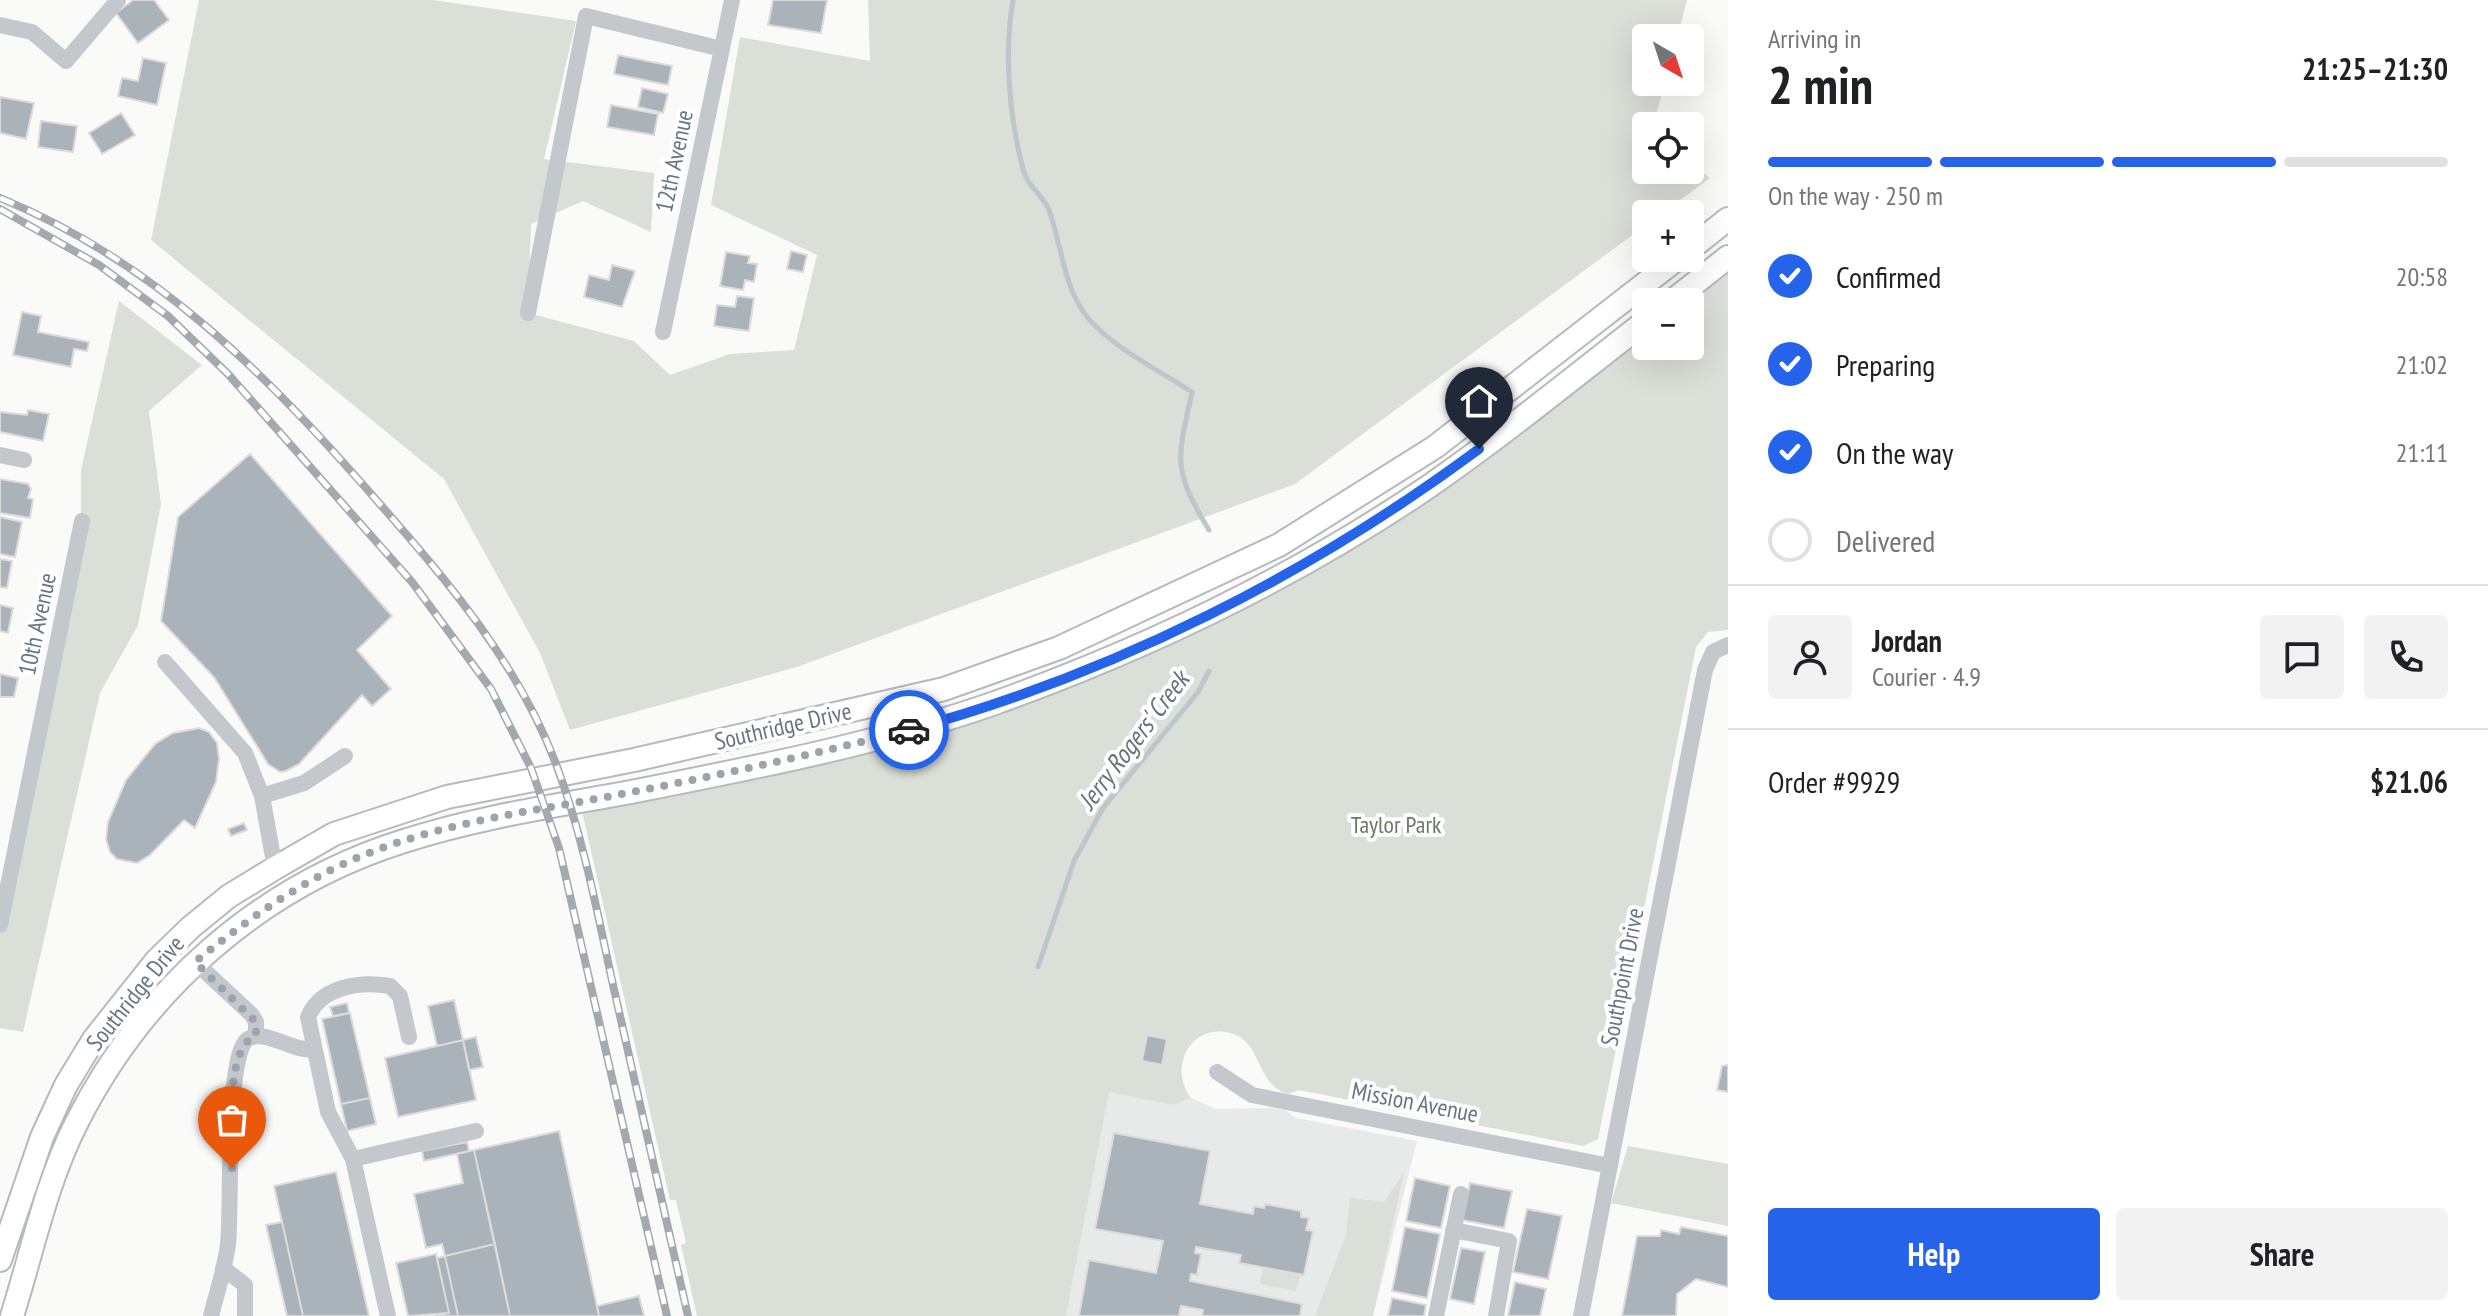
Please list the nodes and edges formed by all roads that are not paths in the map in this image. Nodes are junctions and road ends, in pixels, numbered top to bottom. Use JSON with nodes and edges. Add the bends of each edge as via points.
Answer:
{"nodes":[{"id":1,"x":118,"y":0,"type":"edge"},
{"id":2,"x":732,"y":0,"type":"edge"},
{"id":3,"x":0,"y":25,"type":"edge"},
{"id":4,"x":722,"y":49,"type":"junction"},
{"id":5,"x":1728,"y":219,"type":"edge"},
{"id":6,"x":1704,"y":238,"type":"edge"},
{"id":7,"x":1728,"y":257,"type":"edge"},
{"id":8,"x":1660,"y":272,"type":"edge"},
{"id":9,"x":1689,"y":288,"type":"edge"},
{"id":10,"x":528,"y":313,"type":"dead end"},
{"id":11,"x":663,"y":332,"type":"dead end"},
{"id":12,"x":1632,"y":332,"type":"edge"},
{"id":13,"x":0,"y":455,"type":"edge"},
{"id":14,"x":24,"y":460,"type":"dead end"},
{"id":15,"x":82,"y":521,"type":"dead end"},
{"id":16,"x":1722,"y":647,"type":"edge"},
{"id":17,"x":165,"y":662,"type":"dead end"},
{"id":18,"x":345,"y":756,"type":"dead end"},
{"id":19,"x":262,"y":796,"type":"junction"},
{"id":20,"x":275,"y":868,"type":"junction"},
{"id":21,"x":259,"y":909,"type":"junction"},
{"id":22,"x":0,"y":925,"type":"edge"},
{"id":23,"x":195,"y":962,"type":"junction"},
{"id":24,"x":256,"y":1036,"type":"junction"},
{"id":25,"x":409,"y":1037,"type":"dead end"},
{"id":26,"x":313,"y":1049,"type":"junction"},
{"id":27,"x":1217,"y":1072,"type":"dead end"},
{"id":28,"x":476,"y":1131,"type":"dead end"},
{"id":29,"x":353,"y":1159,"type":"junction"},
{"id":30,"x":1610,"y":1166,"type":"junction"},
{"id":31,"x":1461,"y":1194,"type":"dead end"},
{"id":32,"x":1453,"y":1230,"type":"junction"},
{"id":33,"x":0,"y":1260,"type":"edge"},
{"id":34,"x":223,"y":1268,"type":"junction"},
{"id":35,"x":12,"y":1316,"type":"edge"},
{"id":36,"x":211,"y":1316,"type":"edge"},
{"id":37,"x":245,"y":1316,"type":"edge"},
{"id":38,"x":388,"y":1316,"type":"edge"},
{"id":39,"x":1436,"y":1316,"type":"edge"},
{"id":40,"x":1496,"y":1316,"type":"edge"},
{"id":41,"x":1581,"y":1316,"type":"edge"}],
"edges":[{"from":1,"to":3,"type":"street","via":[[66,61],[32,32]]},
{"from":2,"to":4,"type":"street","name":"12th Avenue"},
{"from":4,"to":10,"type":"street","via":[[586,16]]},
{"from":4,"to":11,"type":"street","name":"12th Avenue"},
{"from":5,"to":6,"type":"main road"},
{"from":7,"to":9,"type":"main road"},
{"from":8,"to":20,"type":"main road","name":"Southridge Drive","via":[[1435,447],[1305,529],[1059,648],[944,689],[447,797],[334,834]]},
{"from":12,"to":21,"type":"main road","name":"Southridge Drive","via":[[1429,486],[1331,548],[1222,609],[1090,667],[952,717],[848,746],[402,841],[343,864]]},
{"from":13,"to":14,"type":"street"},
{"from":15,"to":22,"type":"street","name":"10th Avenue"},
{"from":16,"to":30,"type":"street","name":"Southpoint Drive","via":[[1705,670]]},
{"from":17,"to":19,"type":"street","via":[[245,753]]},
{"from":18,"to":19,"type":"street","via":[[304,783]]},
{"from":19,"to":20,"type":"street"},
{"from":20,"to":21,"type":"main road"},
{"from":20,"to":33,"type":"main road","name":"Southridge Drive","via":[[191,927],[156,961],[94,1039],[42,1137]]},
{"from":21,"to":23,"type":"main road","name":"Southridge Drive"},
{"from":23,"to":24,"type":"street","via":[[252,1015]]},
{"from":23,"to":35,"type":"main road","name":"Southridge Drive","via":[[133,1032],[75,1125]]},
{"from":24,"to":26,"type":"street"},
{"from":24,"to":34,"type":"street","via":[[240,1049],[234,1075],[232,1194]]},
{"from":25,"to":26,"type":"street","via":[[396,989],[364,984],[334,991],[313,1008],[308,1022]]},
{"from":26,"to":29,"type":"street","via":[[328,1112]]},
{"from":27,"to":30,"type":"street","name":"Mission Avenue","via":[[1252,1095]]},
{"from":28,"to":29,"type":"street"},
{"from":29,"to":38,"type":"street"},
{"from":30,"to":41,"type":"street","name":"Southpoint Drive"},
{"from":31,"to":32,"type":"street"},
{"from":32,"to":39,"type":"street"},
{"from":32,"to":40,"type":"street","via":[[1509,1241]]},
{"from":34,"to":36,"type":"street"},
{"from":34,"to":37,"type":"street","via":[[245,1285]]}]}
